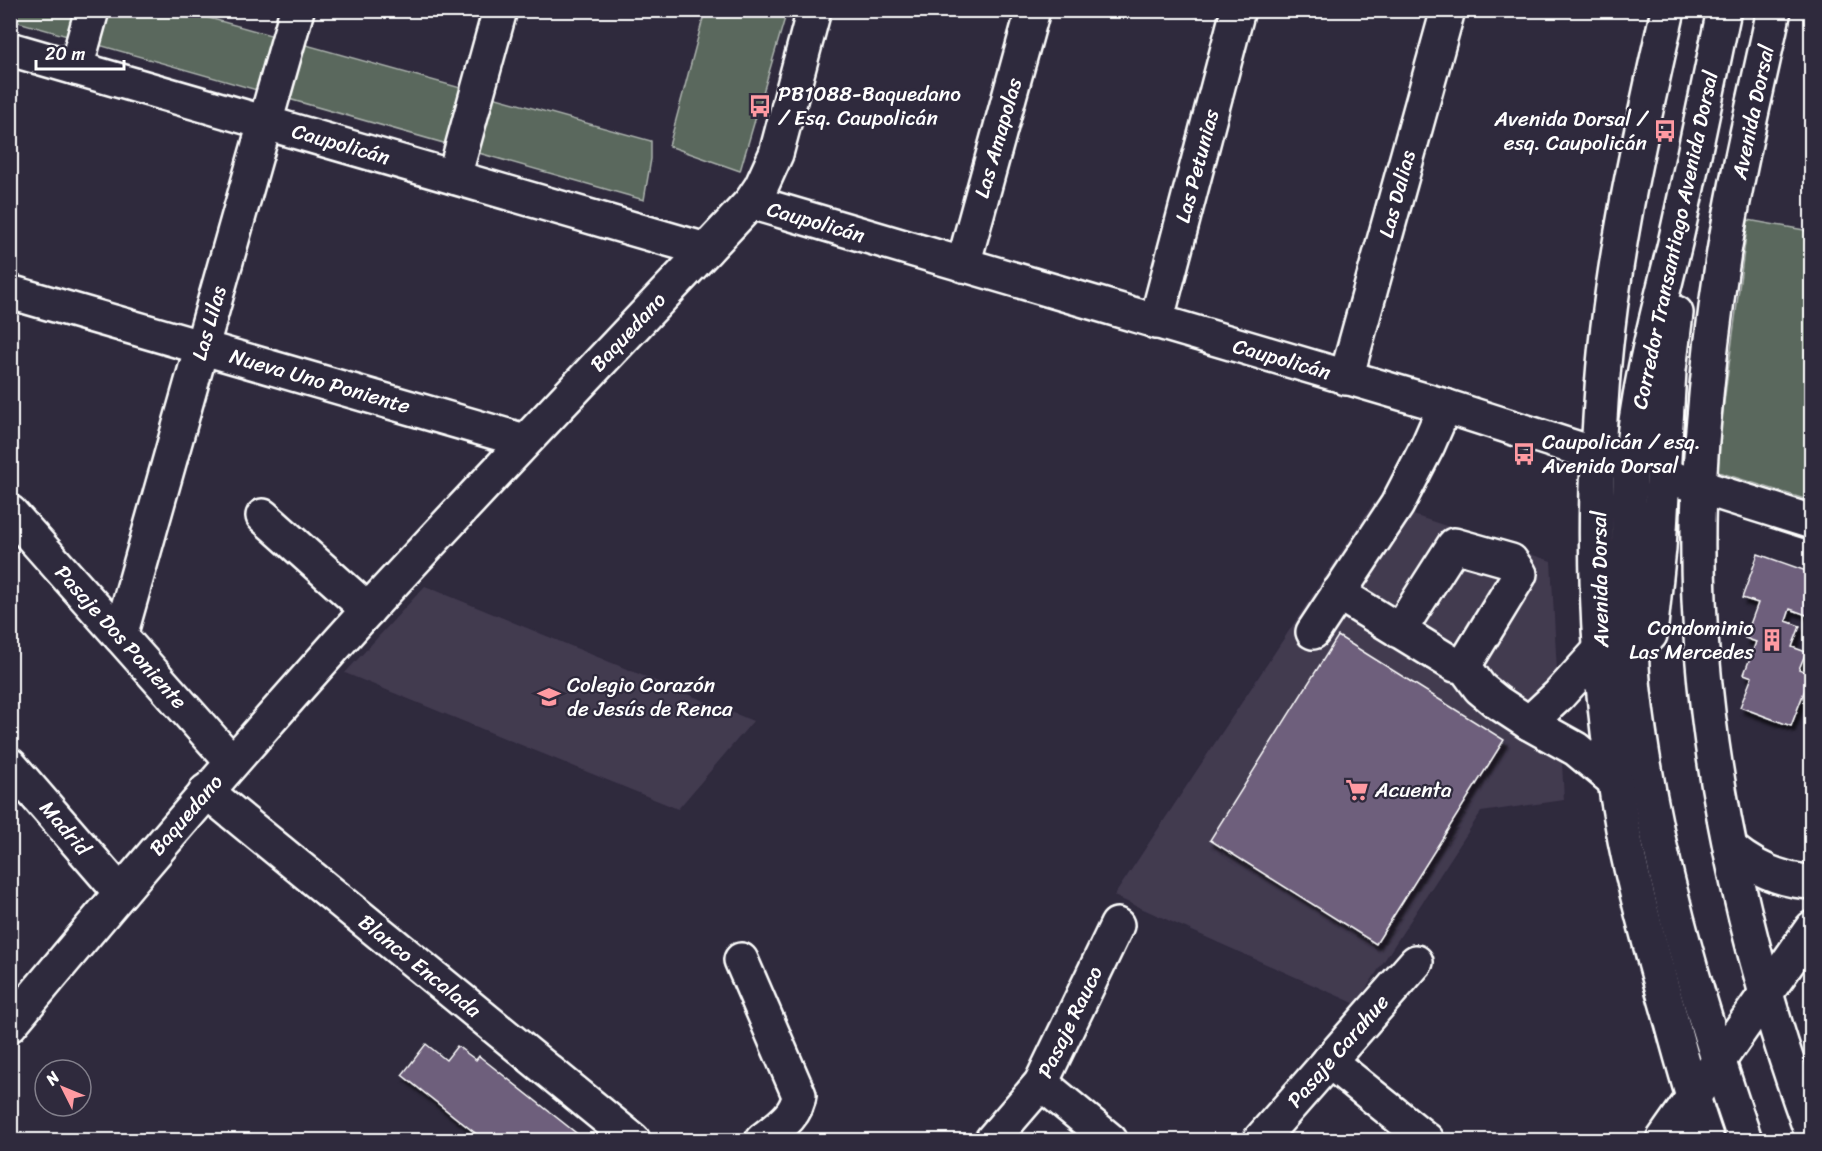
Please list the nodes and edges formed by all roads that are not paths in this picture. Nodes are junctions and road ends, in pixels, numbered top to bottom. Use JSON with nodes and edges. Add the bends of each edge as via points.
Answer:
{"nodes":[{"id":1,"x":92,"y":10,"type":"edge"},
{"id":2,"x":297,"y":10,"type":"edge"},
{"id":3,"x":500,"y":10,"type":"edge"},
{"id":4,"x":814,"y":10,"type":"edge"},
{"id":5,"x":1033,"y":10,"type":"edge"},
{"id":6,"x":1238,"y":10,"type":"edge"},
{"id":7,"x":1448,"y":10,"type":"edge"},
{"id":8,"x":1668,"y":10,"type":"edge"},
{"id":9,"x":1724,"y":10,"type":"edge"},
{"id":10,"x":1737,"y":10,"type":"edge"},
{"id":11,"x":1774,"y":10,"type":"edge"},
{"id":12,"x":10,"y":49,"type":"edge"},
{"id":13,"x":76,"y":68,"type":"junction"},
{"id":14,"x":266,"y":122,"type":"junction"},
{"id":15,"x":454,"y":177,"type":"junction"},
{"id":16,"x":751,"y":202,"type":"junction"},
{"id":17,"x":706,"y":249,"type":"junction"},
{"id":18,"x":963,"y":265,"type":"junction"},
{"id":19,"x":10,"y":292,"type":"edge"},
{"id":20,"x":1156,"y":321,"type":"junction"},
{"id":21,"x":202,"y":347,"type":"junction"},
{"id":22,"x":1346,"y":378,"type":"junction"},
{"id":23,"x":1445,"y":406,"type":"junction"},
{"id":24,"x":525,"y":441,"type":"junction"},
{"id":25,"x":1598,"y":456,"type":"junction"},
{"id":26,"x":1631,"y":465,"type":"junction"},
{"id":27,"x":1662,"y":475,"type":"junction"},
{"id":28,"x":1699,"y":487,"type":"junction"},
{"id":29,"x":10,"y":512,"type":"edge"},
{"id":30,"x":263,"y":516,"type":"dead end"},
{"id":31,"x":1812,"y":522,"type":"edge"},
{"id":32,"x":1338,"y":593,"type":"junction"},
{"id":33,"x":368,"y":610,"type":"junction"},
{"id":34,"x":1399,"y":631,"type":"junction"},
{"id":35,"x":1313,"y":632,"type":"dead end"},
{"id":36,"x":120,"y":636,"type":"junction"},
{"id":37,"x":1601,"y":649,"type":"junction"},
{"id":38,"x":1464,"y":666,"type":"junction"},
{"id":39,"x":1529,"y":723,"type":"junction"},
{"id":40,"x":232,"y":762,"type":"junction"},
{"id":41,"x":10,"y":765,"type":"edge"},
{"id":42,"x":1616,"y":782,"type":"junction"},
{"id":43,"x":206,"y":791,"type":"junction"},
{"id":44,"x":1731,"y":849,"type":"junction"},
{"id":45,"x":1812,"y":882,"type":"edge"},
{"id":46,"x":120,"y":892,"type":"junction"},
{"id":47,"x":1117,"y":925,"type":"dead end"},
{"id":48,"x":1812,"y":928,"type":"edge"},
{"id":49,"x":741,"y":960,"type":"dead end"},
{"id":50,"x":1416,"y":962,"type":"dead end"},
{"id":51,"x":1765,"y":992,"type":"junction"},
{"id":52,"x":10,"y":1025,"type":"edge"},
{"id":53,"x":1723,"y":1053,"type":"junction"},
{"id":54,"x":1329,"y":1061,"type":"junction"},
{"id":55,"x":1041,"y":1083,"type":"junction"},
{"id":56,"x":1693,"y":1098,"type":"junction"},
{"id":57,"x":1812,"y":1134,"type":"edge"},
{"id":58,"x":633,"y":1140,"type":"edge"},
{"id":59,"x":762,"y":1140,"type":"edge"},
{"id":60,"x":992,"y":1140,"type":"edge"},
{"id":61,"x":1110,"y":1140,"type":"edge"},
{"id":62,"x":1260,"y":1140,"type":"edge"},
{"id":63,"x":1427,"y":1140,"type":"edge"},
{"id":64,"x":1663,"y":1140,"type":"edge"},
{"id":65,"x":1707,"y":1140,"type":"edge"},
{"id":66,"x":1745,"y":1140,"type":"edge"},
{"id":67,"x":1763,"y":1140,"type":"edge"}],
"edges":[{"from":1,"to":13,"type":"street"},
{"from":2,"to":14,"type":"street","name":"Las Lilas"},
{"from":3,"to":15,"type":"street"},
{"from":4,"to":16,"type":"street","name":"Baquedano","via":[[776,154]]},
{"from":5,"to":18,"type":"street","name":"Las Amapolas"},
{"from":6,"to":20,"type":"street","name":"Las Petunias"},
{"from":7,"to":22,"type":"street","name":"Las Dalias"},
{"from":8,"to":25,"type":"street","name":"Avenida Dorsal","via":[[1624,223],[1605,358]]},
{"from":9,"to":26,"type":"street","name":"Corredor Transantiago Avenida Dorsal","via":[[1643,376]]},
{"from":10,"to":27,"type":"street","name":"Corredor Transantiago Avenida Dorsal","via":[[1701,168],[1677,298]]},
{"from":11,"to":28,"type":"street","name":"Avenida Dorsal","via":[[1724,252]]},
{"from":12,"to":13,"type":"street","name":"Caupolicán"},
{"from":13,"to":14,"type":"street","name":"Caupolicán"},
{"from":14,"to":15,"type":"street","name":"Caupolicán"},
{"from":14,"to":21,"type":"street","name":"Las Lilas"},
{"from":15,"to":17,"type":"street","name":"Caupolicán"},
{"from":16,"to":17,"type":"street","name":"Baquedano"},
{"from":16,"to":18,"type":"street","name":"Caupolicán"},
{"from":17,"to":24,"type":"street","name":"Baquedano"},
{"from":18,"to":20,"type":"street","name":"Caupolicán"},
{"from":19,"to":21,"type":"street","name":"Nueva Uno Poniente"},
{"from":20,"to":22,"type":"street","name":"Caupolicán"},
{"from":21,"to":24,"type":"street","name":"Nueva Uno Poniente"},
{"from":21,"to":36,"type":"street","name":"Las Lilas"},
{"from":22,"to":23,"type":"street","name":"Caupolicán"},
{"from":23,"to":25,"type":"street","name":"Caupolicán"},
{"from":23,"to":32,"type":"street","via":[[1397,505]]},
{"from":24,"to":33,"type":"street","name":"Baquedano"},
{"from":25,"to":26,"type":"street","name":"Caupolicán"},
{"from":25,"to":37,"type":"street","name":"Avenida Dorsal"},
{"from":26,"to":27,"type":"street","name":"Caupolicán"},
{"from":26,"to":53,"type":"street","name":"Corredor Transantiago Avenida Dorsal","via":[[1634,678],[1646,775],[1680,926]]},
{"from":27,"to":28,"type":"street","name":"Caupolicán"},
{"from":27,"to":53,"type":"street","name":"Corredor Transantiago Avenida Dorsal","via":[[1650,629],[1656,745],[1677,858]]},
{"from":28,"to":31,"type":"street","name":"Caupolicán"},
{"from":28,"to":44,"type":"street","name":"Avenida Dorsal","via":[[1702,646]]},
{"from":29,"to":36,"type":"street","name":"Pasaje Dos Poniente"},
{"from":30,"to":33,"type":"street"},
{"from":32,"to":34,"type":"street"},
{"from":32,"to":35,"type":"street"},
{"from":33,"to":40,"type":"street","name":"Baquedano"},
{"from":34,"to":38,"type":"street","via":[[1455,665]]},
{"from":34,"to":38,"type":"street","via":[[1454,545],[1511,561],[1520,574]]},
{"from":36,"to":40,"type":"street","name":"Pasaje Dos Poniente"},
{"from":37,"to":39,"type":"street"},
{"from":37,"to":42,"type":"street","name":"Avenida Dorsal"},
{"from":38,"to":39,"type":"street","via":[[1480,688]]},
{"from":39,"to":42,"type":"street","via":[[1576,749]]},
{"from":40,"to":43,"type":"street","name":"Baquedano"},
{"from":41,"to":46,"type":"street","name":"Madrid"},
{"from":42,"to":56,"type":"street","name":"Avenida Dorsal","via":[[1636,893]]},
{"from":43,"to":46,"type":"street","name":"Baquedano"},
{"from":43,"to":58,"type":"street","name":"Blanco Encalada"},
{"from":44,"to":45,"type":"street","via":[[1745,861],[1782,878]]},
{"from":44,"to":51,"type":"street","name":"Avenida Dorsal"},
{"from":46,"to":52,"type":"street","name":"Baquedano"},
{"from":47,"to":55,"type":"street","name":"Pasaje Rauco"},
{"from":48,"to":51,"type":"street"},
{"from":49,"to":59,"type":"street","via":[[799,1095],[794,1112]]},
{"from":50,"to":54,"type":"street","name":"Pasaje Carahue"},
{"from":51,"to":53,"type":"street"},
{"from":51,"to":57,"type":"street","name":"Avenida Dorsal"},
{"from":53,"to":56,"type":"street"},
{"from":53,"to":66,"type":"street","name":"Corredor Transantiago Avenida Dorsal"},
{"from":53,"to":67,"type":"street","name":"Corredor Transantiago Avenida Dorsal"},
{"from":54,"to":62,"type":"street","name":"Pasaje Carahue"},
{"from":54,"to":63,"type":"street"},
{"from":55,"to":60,"type":"street","name":"Pasaje Rauco"},
{"from":55,"to":61,"type":"street"},
{"from":56,"to":64,"type":"street"},
{"from":56,"to":65,"type":"street","name":"Avenida Dorsal"}]}
